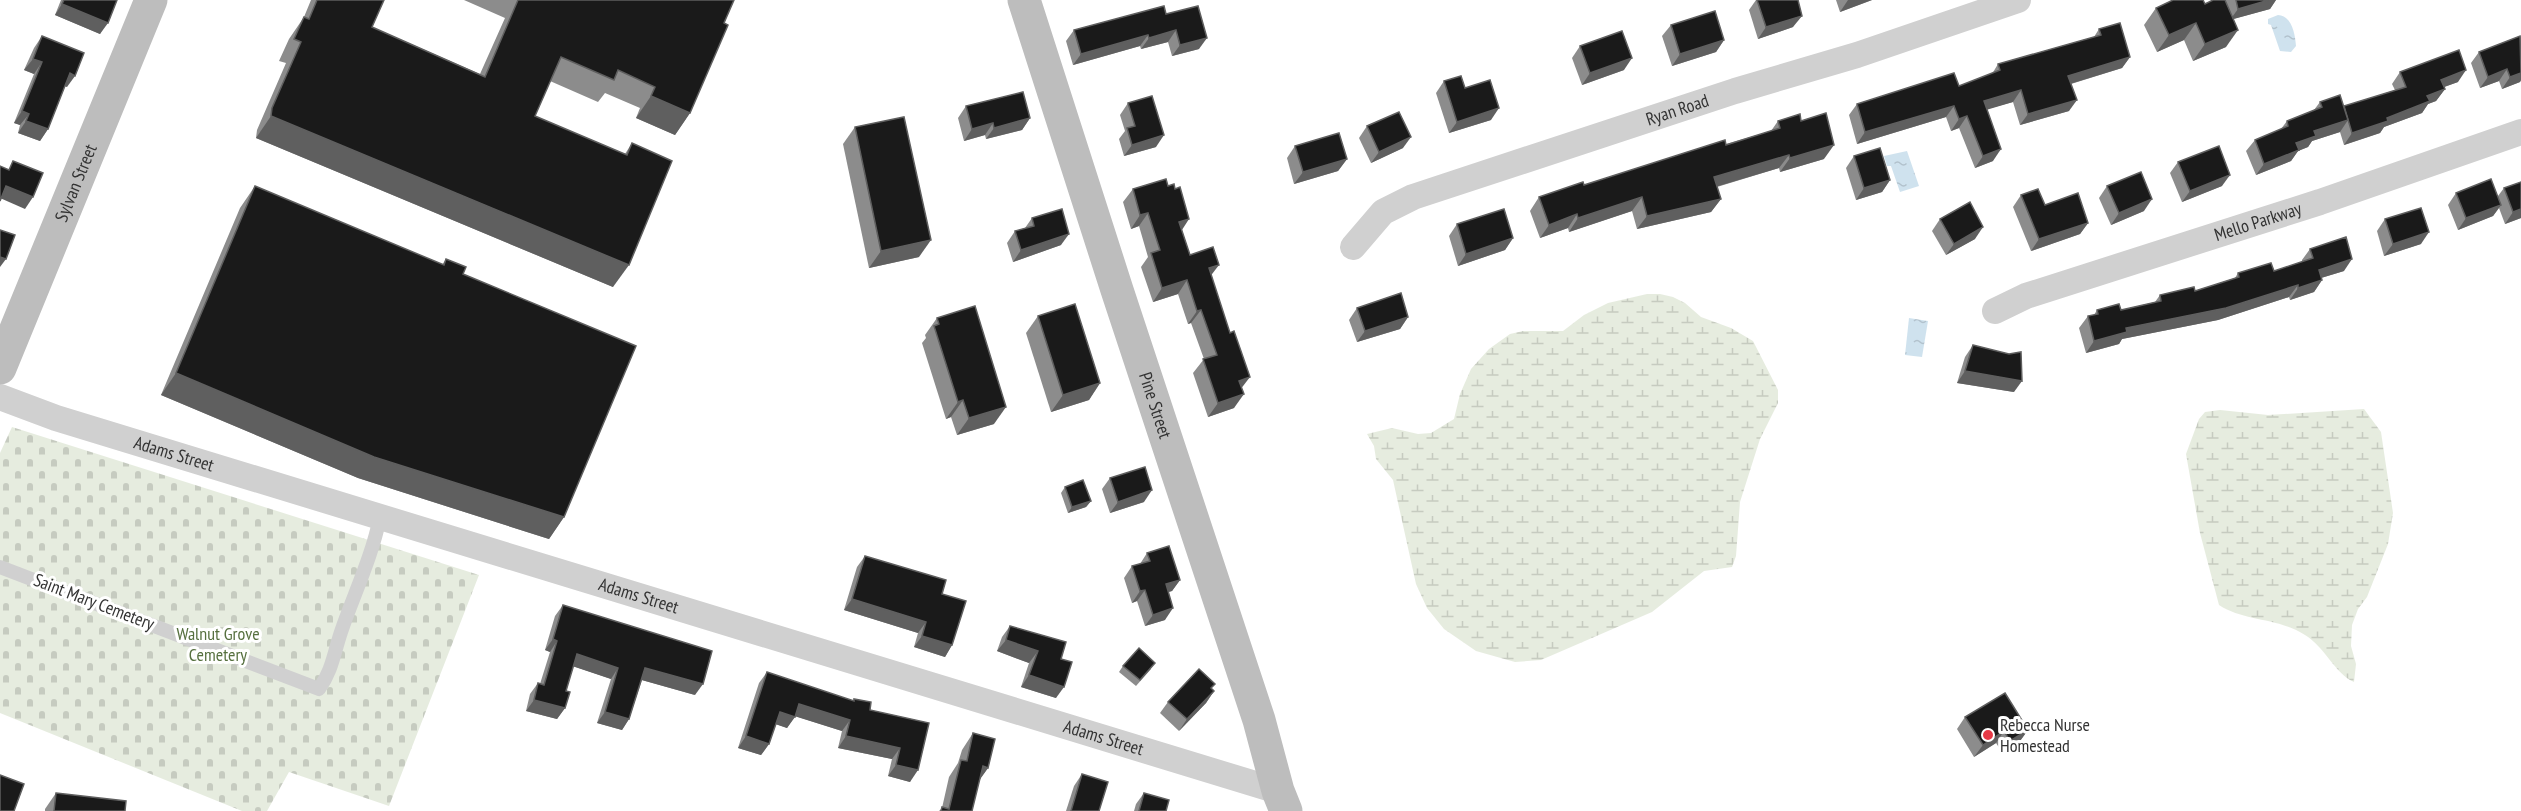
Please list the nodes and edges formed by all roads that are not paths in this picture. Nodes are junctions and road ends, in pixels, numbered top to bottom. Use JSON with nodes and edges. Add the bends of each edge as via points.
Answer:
{"nodes":[{"id":1,"x":152,"y":0,"type":"edge"},
{"id":2,"x":1024,"y":0,"type":"edge"},
{"id":3,"x":2018,"y":0,"type":"edge"},
{"id":4,"x":2521,"y":132,"type":"edge"},
{"id":5,"x":1353,"y":247,"type":"dead end"},
{"id":6,"x":1995,"y":311,"type":"dead end"},
{"id":7,"x":0,"y":368,"type":"edge"},
{"id":8,"x":0,"y":397,"type":"edge"},
{"id":9,"x":380,"y":517,"type":"junction"},
{"id":10,"x":0,"y":567,"type":"edge"},
{"id":11,"x":1282,"y":801,"type":"edge"}],
"edges":[{"from":1,"to":7,"type":"street","name":"Sylvan Street"},
{"from":2,"to":11,"type":"street","name":"Pine Street"},
{"from":3,"to":5,"type":"street","name":"Ryan Road","via":[[1413,196],[1383,212]]},
{"from":4,"to":6,"type":"street","name":"Mello Parkway","via":[[2320,202],[2026,296]]},
{"from":8,"to":9,"type":"street","name":"Adams Street","via":[[56,418]]},
{"from":9,"to":10,"type":"lane","name":"Saint Mary Cemetery","via":[[329,675],[319,688]]},
{"from":9,"to":11,"type":"street","name":"Adams Street"}]}
